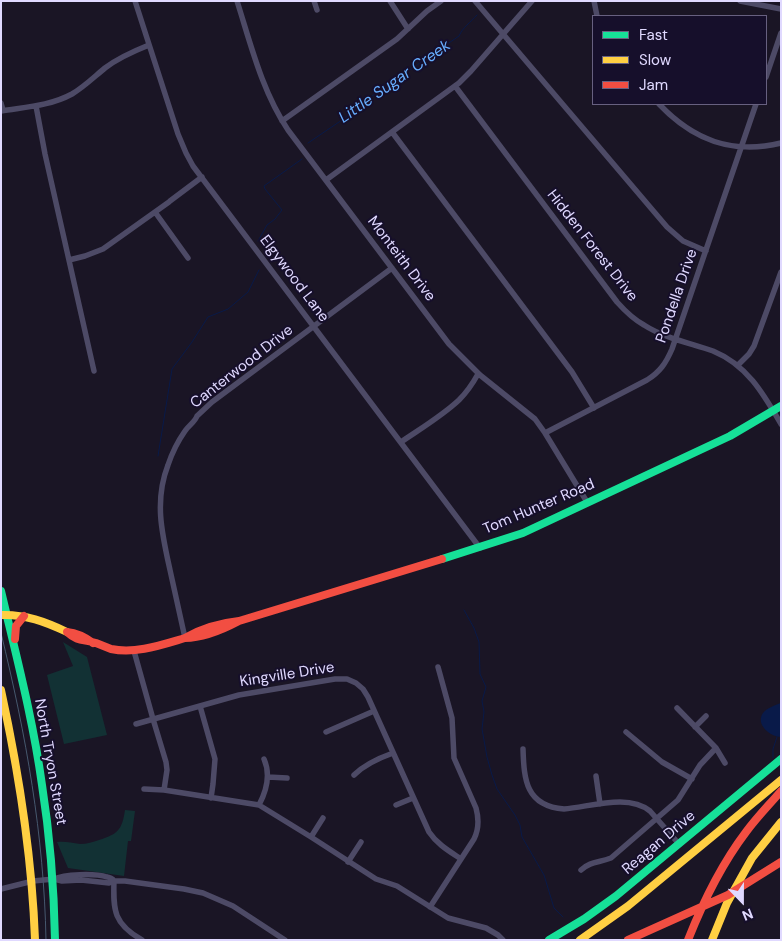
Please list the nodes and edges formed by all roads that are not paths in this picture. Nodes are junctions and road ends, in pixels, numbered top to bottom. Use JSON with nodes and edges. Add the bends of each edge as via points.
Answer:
{"nodes":[{"id":1,"x":135,"y":1,"type":"edge"},
{"id":2,"x":237,"y":1,"type":"edge"},
{"id":3,"x":314,"y":1,"type":"edge"},
{"id":4,"x":390,"y":1,"type":"edge"},
{"id":5,"x":440,"y":1,"type":"edge"},
{"id":6,"x":475,"y":1,"type":"edge"},
{"id":7,"x":532,"y":1,"type":"edge"},
{"id":8,"x":594,"y":1,"type":"edge"},
{"id":9,"x":740,"y":1,"type":"edge"},
{"id":10,"x":781,"y":9,"type":"edge"},
{"id":11,"x":317,"y":10,"type":"dead end"},
{"id":12,"x":597,"y":15,"type":"edge"},
{"id":13,"x":408,"y":29,"type":"junction"},
{"id":14,"x":781,"y":33,"type":"edge"},
{"id":15,"x":503,"y":34,"type":"junction"},
{"id":16,"x":149,"y":45,"type":"junction"},
{"id":17,"x":767,"y":74,"type":"edge"},
{"id":18,"x":455,"y":86,"type":"junction"},
{"id":19,"x":1,"y":102,"type":"edge"},
{"id":20,"x":660,"y":105,"type":"edge"},
{"id":21,"x":756,"y":105,"type":"edge"},
{"id":22,"x":36,"y":106,"type":"junction"},
{"id":23,"x":2,"y":111,"type":"edge"},
{"id":24,"x":282,"y":121,"type":"junction"},
{"id":25,"x":392,"y":132,"type":"junction"},
{"id":26,"x":781,"y":143,"type":"edge"},
{"id":27,"x":742,"y":147,"type":"junction"},
{"id":28,"x":202,"y":177,"type":"junction"},
{"id":29,"x":326,"y":180,"type":"junction"},
{"id":30,"x":154,"y":212,"type":"junction"},
{"id":31,"x":706,"y":251,"type":"junction"},
{"id":32,"x":188,"y":258,"type":"dead end"},
{"id":33,"x":69,"y":260,"type":"junction"},
{"id":34,"x":392,"y":268,"type":"junction"},
{"id":35,"x":781,"y":272,"type":"edge"},
{"id":36,"x":314,"y":326,"type":"junction"},
{"id":37,"x":676,"y":338,"type":"junction"},
{"id":38,"x":738,"y":365,"type":"junction"},
{"id":39,"x":94,"y":371,"type":"dead end"},
{"id":40,"x":478,"y":374,"type":"junction"},
{"id":41,"x":781,"y":406,"type":"edge"},
{"id":42,"x":594,"y":408,"type":"junction"},
{"id":43,"x":773,"y":411,"type":"junction"},
{"id":44,"x":781,"y":424,"type":"edge"},
{"id":45,"x":545,"y":433,"type":"junction"},
{"id":46,"x":401,"y":442,"type":"junction"},
{"id":47,"x":587,"y":502,"type":"junction"},
{"id":48,"x":480,"y":548,"type":"junction"},
{"id":49,"x":1,"y":591,"type":"edge"},
{"id":50,"x":4,"y":615,"type":"edge"},
{"id":51,"x":24,"y":616,"type":"junction"},
{"id":52,"x":185,"y":638,"type":"junction"},
{"id":53,"x":14,"y":649,"type":"junction"},
{"id":54,"x":134,"y":651,"type":"junction"},
{"id":55,"x":438,"y":667,"type":"dead end"},
{"id":56,"x":1,"y":690,"type":"edge"},
{"id":57,"x":200,"y":706,"type":"junction"},
{"id":58,"x":677,"y":708,"type":"dead end"},
{"id":59,"x":374,"y":711,"type":"junction"},
{"id":60,"x":706,"y":716,"type":"dead end"},
{"id":61,"x":152,"y":719,"type":"junction"},
{"id":62,"x":136,"y":724,"type":"dead end"},
{"id":63,"x":695,"y":727,"type":"junction"},
{"id":64,"x":326,"y":732,"type":"dead end"},
{"id":65,"x":626,"y":732,"type":"dead end"},
{"id":66,"x":716,"y":748,"type":"junction"},
{"id":67,"x":522,"y":749,"type":"dead end"},
{"id":68,"x":393,"y":753,"type":"junction"},
{"id":69,"x":264,"y":759,"type":"dead end"},
{"id":70,"x":781,"y":759,"type":"edge"},
{"id":71,"x":725,"y":763,"type":"dead end"},
{"id":72,"x":354,"y":776,"type":"dead end"},
{"id":73,"x":596,"y":776,"type":"dead end"},
{"id":74,"x":268,"y":777,"type":"junction"},
{"id":75,"x":287,"y":778,"type":"dead end"},
{"id":76,"x":692,"y":779,"type":"junction"},
{"id":77,"x":781,"y":780,"type":"edge"},
{"id":78,"x":144,"y":789,"type":"dead end"},
{"id":79,"x":164,"y":790,"type":"junction"},
{"id":80,"x":781,"y":791,"type":"edge"},
{"id":81,"x":211,"y":798,"type":"junction"},
{"id":82,"x":413,"y":798,"type":"junction"},
{"id":83,"x":600,"y":804,"type":"junction"},
{"id":84,"x":259,"y":805,"type":"junction"},
{"id":85,"x":396,"y":805,"type":"dead end"},
{"id":86,"x":323,"y":818,"type":"dead end"},
{"id":87,"x":657,"y":819,"type":"junction"},
{"id":88,"x":781,"y":822,"type":"edge"},
{"id":89,"x":311,"y":837,"type":"junction"},
{"id":90,"x":361,"y":842,"type":"dead end"},
{"id":91,"x":679,"y":844,"type":"junction"},
{"id":92,"x":461,"y":859,"type":"junction"},
{"id":93,"x":348,"y":862,"type":"junction"},
{"id":94,"x":781,"y":862,"type":"edge"},
{"id":95,"x":581,"y":870,"type":"dead end"},
{"id":96,"x":54,"y":880,"type":"junction"},
{"id":97,"x":32,"y":881,"type":"junction"},
{"id":98,"x":114,"y":881,"type":"junction"},
{"id":99,"x":1,"y":888,"type":"edge"},
{"id":100,"x":430,"y":907,"type":"junction"},
{"id":101,"x":35,"y":940,"type":"edge"},
{"id":102,"x":56,"y":940,"type":"edge"},
{"id":103,"x":142,"y":940,"type":"edge"},
{"id":104,"x":285,"y":940,"type":"edge"},
{"id":105,"x":503,"y":940,"type":"edge"},
{"id":106,"x":549,"y":940,"type":"edge"},
{"id":107,"x":580,"y":940,"type":"edge"},
{"id":108,"x":628,"y":940,"type":"edge"},
{"id":109,"x":688,"y":940,"type":"edge"},
{"id":110,"x":712,"y":940,"type":"edge"}],
"edges":[{"from":1,"to":16,"type":"street","name":"Elgywood Lane"},
{"from":2,"to":24,"type":"street","name":"Monteith Drive","via":[[268,92]]},
{"from":3,"to":11,"type":"street"},
{"from":4,"to":13,"type":"street"},
{"from":5,"to":13,"type":"street"},
{"from":6,"to":15,"type":"street"},
{"from":7,"to":15,"type":"street"},
{"from":8,"to":12,"type":"street"},
{"from":9,"to":10,"type":"street"},
{"from":13,"to":24,"type":"street"},
{"from":14,"to":17,"type":"street"},
{"from":15,"to":18,"type":"street"},
{"from":15,"to":31,"type":"street","via":[[667,227],[684,241]]},
{"from":16,"to":22,"type":"street","via":[[112,63],[72,94]]},
{"from":16,"to":28,"type":"street","name":"Elgywood Lane","via":[[180,140]]},
{"from":18,"to":25,"type":"street"},
{"from":18,"to":37,"type":"street","name":"Hidden Forest Drive","via":[[617,302],[645,326]]},
{"from":19,"to":23,"type":"street"},
{"from":20,"to":27,"type":"street","via":[[692,132],[714,142]]},
{"from":21,"to":27,"type":"street","name":"Pondella Drive"},
{"from":22,"to":23,"type":"street"},
{"from":22,"to":33,"type":"street"},
{"from":24,"to":29,"type":"street","name":"Monteith Drive"},
{"from":25,"to":29,"type":"street"},
{"from":25,"to":42,"type":"street","via":[[572,372]]},
{"from":26,"to":27,"type":"street"},
{"from":27,"to":31,"type":"street","name":"Pondella Drive"},
{"from":28,"to":30,"type":"street"},
{"from":28,"to":36,"type":"street","name":"Elgywood Lane"},
{"from":29,"to":34,"type":"street","name":"Monteith Drive"},
{"from":30,"to":32,"type":"street"},
{"from":30,"to":33,"type":"street","via":[[103,249]]},
{"from":31,"to":37,"type":"street","name":"Pondella Drive"},
{"from":33,"to":39,"type":"street"},
{"from":34,"to":36,"type":"street","name":"Canterwood Drive"},
{"from":34,"to":40,"type":"street","name":"Monteith Drive","via":[[442,336]]},
{"from":35,"to":38,"type":"street","via":[[754,346]]},
{"from":36,"to":46,"type":"street","name":"Elgywood Lane"},
{"from":36,"to":52,"type":"street","name":"Canterwood Drive","via":[[207,407],[189,426],[167,466],[160,498],[160,520]]},
{"from":37,"to":38,"type":"street","name":"Hidden Forest Drive","via":[[721,354]]},
{"from":37,"to":42,"type":"street","name":"Pondella Drive","via":[[667,362],[658,373]]},
{"from":38,"to":43,"type":"street","name":"Hidden Forest Drive"},
{"from":40,"to":45,"type":"street","name":"Monteith Drive","via":[[535,419]]},
{"from":40,"to":46,"type":"street","via":[[460,399]]},
{"from":41,"to":43,"type":"main road","name":"Tom Hunter Road"},
{"from":42,"to":45,"type":"street","name":"Pondella Drive"},
{"from":43,"to":44,"type":"street","name":"Hidden Forest Drive"},
{"from":43,"to":47,"type":"main road","name":"Tom Hunter Road","via":[[730,436]]},
{"from":45,"to":47,"type":"street","name":"Monteith Drive"},
{"from":46,"to":48,"type":"street","name":"Elgywood Lane"},
{"from":47,"to":48,"type":"main road","name":"Tom Hunter Road"},
{"from":48,"to":52,"type":"main road","name":"Tom Hunter Road","via":[[221,624]]},
{"from":49,"to":50,"type":"main road","name":"North Tryon Street"},
{"from":50,"to":51,"type":"main road","name":"Tom Hunter Road"},
{"from":50,"to":53,"type":"main road","name":"North Tryon Street"},
{"from":51,"to":53,"type":"main road","via":[[16,627]]},
{"from":51,"to":54,"type":"main road","name":"Tom Hunter Road","via":[[111,649]]},
{"from":52,"to":54,"type":"main road","name":"Tom Hunter Road"},
{"from":53,"to":96,"type":"main road","name":"North Tryon Street","via":[[38,757]]},
{"from":54,"to":61,"type":"street"},
{"from":55,"to":92,"type":"street","via":[[452,718],[454,758],[478,816],[476,834]]},
{"from":56,"to":97,"type":"main road","via":[[20,780]]},
{"from":57,"to":59,"type":"street","name":"Kingville Drive","via":[[239,695],[342,679],[363,689]]},
{"from":57,"to":61,"type":"street","name":"Kingville Drive"},
{"from":57,"to":81,"type":"street","via":[[215,759]]},
{"from":58,"to":63,"type":"street"},
{"from":59,"to":64,"type":"street"},
{"from":59,"to":68,"type":"street","name":"Kingville Drive"},
{"from":60,"to":63,"type":"street"},
{"from":61,"to":62,"type":"street","name":"Kingville Drive"},
{"from":61,"to":79,"type":"street","via":[[167,766]]},
{"from":63,"to":66,"type":"street"},
{"from":65,"to":76,"type":"street","via":[[662,762]]},
{"from":66,"to":71,"type":"street"},
{"from":66,"to":76,"type":"street"},
{"from":67,"to":83,"type":"street","via":[[527,784],[540,802],[564,809]]},
{"from":68,"to":72,"type":"street","via":[[368,764]]},
{"from":68,"to":82,"type":"street","name":"Kingville Drive"},
{"from":69,"to":74,"type":"street"},
{"from":70,"to":91,"type":"main road","name":"Reagan Drive"},
{"from":73,"to":83,"type":"street"},
{"from":74,"to":75,"type":"street"},
{"from":74,"to":84,"type":"street"},
{"from":76,"to":87,"type":"street","via":[[678,800]]},
{"from":77,"to":107,"type":"main road","via":[[628,906]]},
{"from":78,"to":79,"type":"street"},
{"from":79,"to":81,"type":"street"},
{"from":80,"to":109,"type":"main road","via":[[758,816],[728,858]]},
{"from":81,"to":84,"type":"street"},
{"from":82,"to":85,"type":"street"},
{"from":82,"to":92,"type":"street","name":"Kingville Drive","via":[[434,839]]},
{"from":83,"to":87,"type":"street","via":[[634,803]]},
{"from":84,"to":89,"type":"street"},
{"from":86,"to":89,"type":"street"},
{"from":87,"to":91,"type":"street"},
{"from":87,"to":95,"type":"street","via":[[611,858],[590,863]]},
{"from":88,"to":110,"type":"main road","via":[[752,858],[727,902]]},
{"from":89,"to":93,"type":"street"},
{"from":90,"to":93,"type":"street"},
{"from":91,"to":106,"type":"main road","name":"Reagan Drive","via":[[605,904]]},
{"from":92,"to":100,"type":"street"},
{"from":93,"to":100,"type":"street","via":[[376,879],[397,886]]},
{"from":94,"to":108,"type":"main road","via":[[728,895]]},
{"from":96,"to":97,"type":"street"},
{"from":96,"to":98,"type":"street"},
{"from":96,"to":102,"type":"main road","name":"North Tryon Street"},
{"from":97,"to":99,"type":"street"},
{"from":97,"to":101,"type":"main road"},
{"from":98,"to":103,"type":"street","via":[[114,903],[119,920],[131,934]]},
{"from":98,"to":104,"type":"street","via":[[150,883],[203,893],[233,906]]},
{"from":100,"to":105,"type":"street","via":[[452,920],[489,930]]}]}
